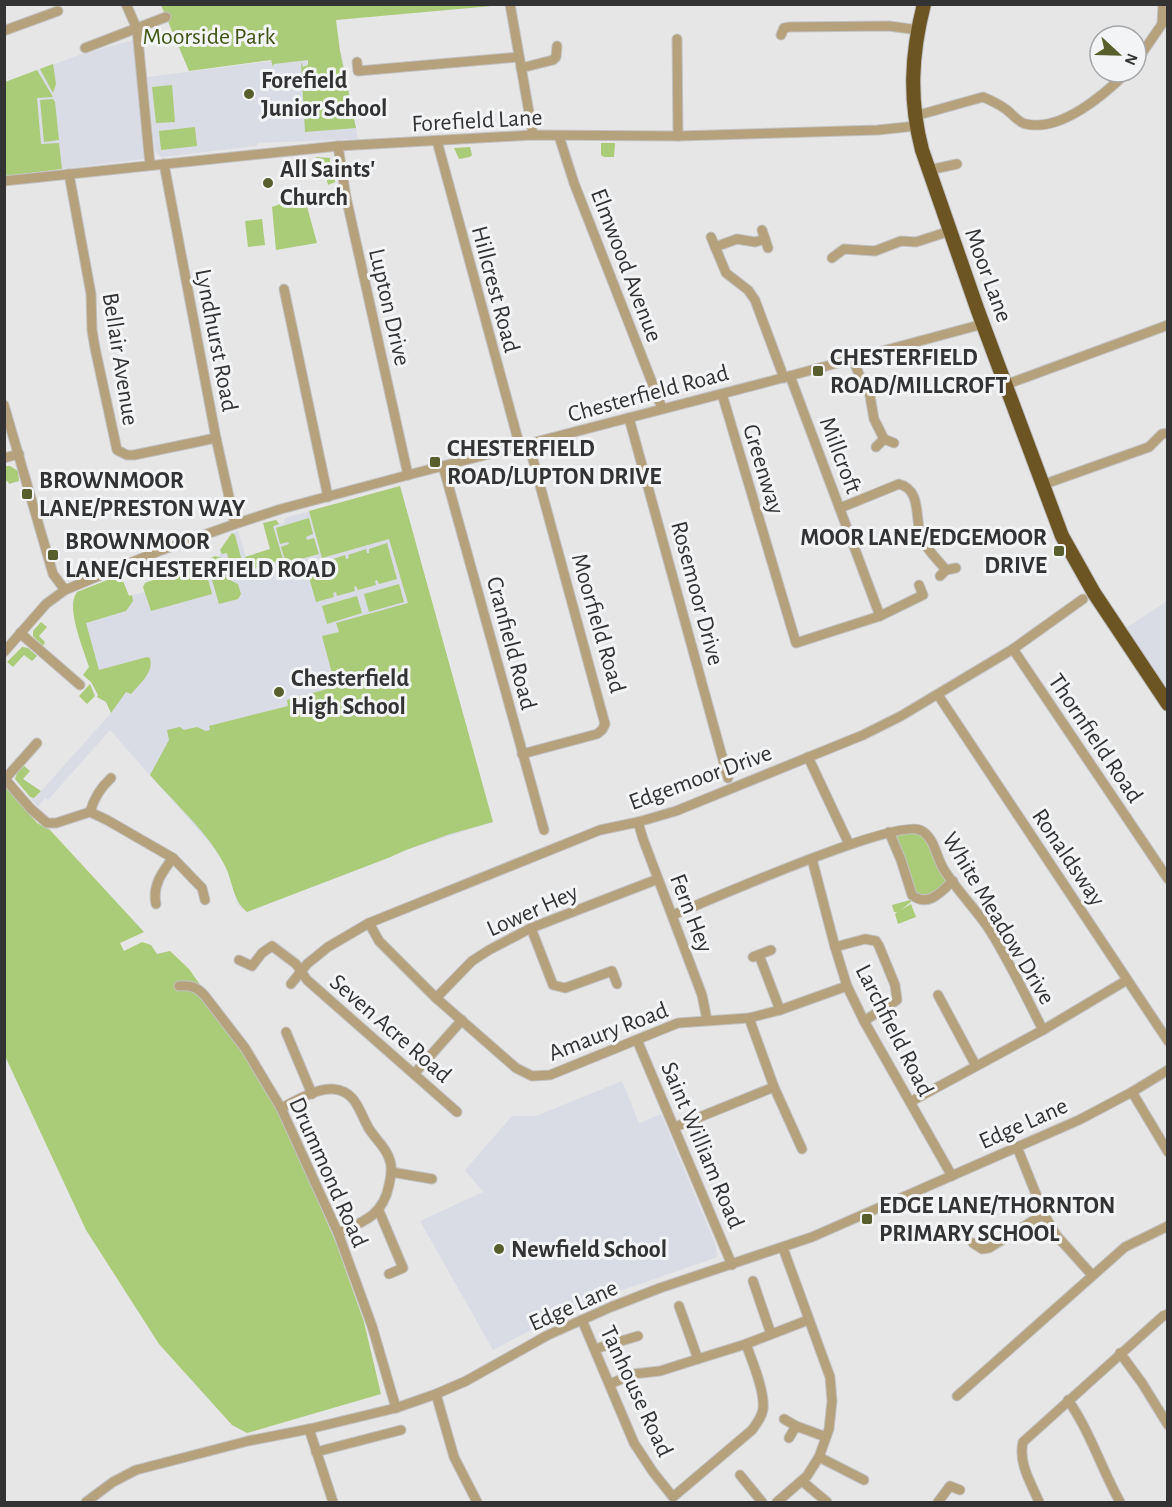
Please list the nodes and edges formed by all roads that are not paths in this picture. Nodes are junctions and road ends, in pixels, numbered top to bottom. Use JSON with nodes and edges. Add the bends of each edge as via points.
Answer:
{"nodes":[{"id":1,"x":44,"y":4,"type":"edge"},
{"id":2,"x":126,"y":4,"type":"edge"},
{"id":3,"x":510,"y":4,"type":"edge"},
{"id":4,"x":924,"y":4,"type":"edge"},
{"id":5,"x":1163,"y":4,"type":"edge"},
{"id":6,"x":58,"y":11,"type":"dead end"},
{"id":7,"x":48,"y":14,"type":"junction"},
{"id":8,"x":166,"y":17,"type":"dead end"},
{"id":9,"x":137,"y":29,"type":"junction"},
{"id":10,"x":6,"y":30,"type":"dead end"},
{"id":11,"x":918,"y":30,"type":"junction"},
{"id":12,"x":781,"y":35,"type":"dead end"},
{"id":13,"x":677,"y":39,"type":"dead end"},
{"id":14,"x":1148,"y":44,"type":"edge"},
{"id":15,"x":557,"y":46,"type":"dead end"},
{"id":16,"x":85,"y":48,"type":"dead end"},
{"id":17,"x":519,"y":57,"type":"junction"},
{"id":18,"x":357,"y":63,"type":"dead end"},
{"id":19,"x":521,"y":68,"type":"junction"},
{"id":20,"x":1116,"y":84,"type":"edge"},
{"id":21,"x":915,"y":121,"type":"junction"},
{"id":22,"x":533,"y":135,"type":"junction"},
{"id":23,"x":559,"y":136,"type":"junction"},
{"id":24,"x":678,"y":136,"type":"junction"},
{"id":25,"x":437,"y":141,"type":"junction"},
{"id":26,"x":338,"y":146,"type":"junction"},
{"id":27,"x":164,"y":164,"type":"junction"},
{"id":28,"x":957,"y":164,"type":"dead end"},
{"id":29,"x":150,"y":165,"type":"junction"},
{"id":30,"x":929,"y":170,"type":"junction"},
{"id":31,"x":69,"y":174,"type":"junction"},
{"id":32,"x":4,"y":181,"type":"edge"},
{"id":33,"x":950,"y":231,"type":"junction"},
{"id":34,"x":711,"y":237,"type":"dead end"},
{"id":35,"x":765,"y":239,"type":"dead end"},
{"id":36,"x":715,"y":247,"type":"junction"},
{"id":37,"x":832,"y":258,"type":"dead end"},
{"id":38,"x":284,"y":289,"type":"dead end"},
{"id":39,"x":983,"y":324,"type":"junction"},
{"id":40,"x":1167,"y":325,"type":"edge"},
{"id":41,"x":853,"y":359,"type":"junction"},
{"id":42,"x":787,"y":377,"type":"junction"},
{"id":43,"x":1005,"y":386,"type":"junction"},
{"id":44,"x":722,"y":394,"type":"junction"},
{"id":45,"x":4,"y":405,"type":"edge"},
{"id":46,"x":662,"y":408,"type":"junction"},
{"id":47,"x":629,"y":418,"type":"junction"},
{"id":48,"x":1167,"y":433,"type":"edge"},
{"id":49,"x":216,"y":438,"type":"junction"},
{"id":50,"x":884,"y":439,"type":"junction"},
{"id":51,"x":894,"y":443,"type":"dead end"},
{"id":52,"x":524,"y":446,"type":"junction"},
{"id":53,"x":876,"y":447,"type":"dead end"},
{"id":54,"x":20,"y":454,"type":"junction"},
{"id":55,"x":4,"y":458,"type":"edge"},
{"id":56,"x":443,"y":466,"type":"junction"},
{"id":57,"x":408,"y":475,"type":"junction"},
{"id":58,"x":1042,"y":485,"type":"junction"},
{"id":59,"x":883,"y":490,"type":"junction"},
{"id":60,"x":328,"y":498,"type":"junction"},
{"id":61,"x":888,"y":501,"type":"dead end"},
{"id":62,"x":840,"y":508,"type":"junction"},
{"id":63,"x":235,"y":524,"type":"junction"},
{"id":64,"x":956,"y":568,"type":"dead end"},
{"id":65,"x":919,"y":585,"type":"dead end"},
{"id":66,"x":65,"y":590,"type":"junction"},
{"id":67,"x":1083,"y":600,"type":"dead end"},
{"id":68,"x":880,"y":616,"type":"junction"},
{"id":69,"x":20,"y":633,"type":"junction"},
{"id":70,"x":1013,"y":649,"type":"junction"},
{"id":71,"x":4,"y":652,"type":"edge"},
{"id":72,"x":80,"y":685,"type":"dead end"},
{"id":73,"x":938,"y":695,"type":"junction"},
{"id":74,"x":1167,"y":704,"type":"edge"},
{"id":75,"x":37,"y":743,"type":"dead end"},
{"id":76,"x":522,"y":754,"type":"junction"},
{"id":77,"x":808,"y":757,"type":"junction"},
{"id":78,"x":111,"y":778,"type":"dead end"},
{"id":79,"x":728,"y":778,"type":"dead end"},
{"id":80,"x":5,"y":779,"type":"edge"},
{"id":81,"x":90,"y":812,"type":"junction"},
{"id":82,"x":638,"y":822,"type":"junction"},
{"id":83,"x":544,"y":830,"type":"dead end"},
{"id":84,"x":889,"y":832,"type":"junction"},
{"id":85,"x":849,"y":844,"type":"junction"},
{"id":86,"x":173,"y":858,"type":"junction"},
{"id":87,"x":812,"y":859,"type":"junction"},
{"id":88,"x":658,"y":879,"type":"junction"},
{"id":89,"x":1167,"y":879,"type":"edge"},
{"id":90,"x":953,"y":881,"type":"junction"},
{"id":91,"x":205,"y":900,"type":"dead end"},
{"id":92,"x":156,"y":904,"type":"dead end"},
{"id":93,"x":673,"y":915,"type":"junction"},
{"id":94,"x":369,"y":922,"type":"junction"},
{"id":95,"x":531,"y":928,"type":"junction"},
{"id":96,"x":835,"y":947,"type":"junction"},
{"id":97,"x":771,"y":950,"type":"dead end"},
{"id":98,"x":239,"y":960,"type":"dead end"},
{"id":99,"x":301,"y":971,"type":"junction"},
{"id":100,"x":1127,"y":980,"type":"junction"},
{"id":101,"x":291,"y":984,"type":"dead end"},
{"id":102,"x":617,"y":984,"type":"dead end"},
{"id":103,"x":847,"y":986,"type":"junction"},
{"id":104,"x":179,"y":987,"type":"dead end"},
{"id":105,"x":938,"y":995,"type":"dead end"},
{"id":106,"x":436,"y":998,"type":"junction"},
{"id":107,"x":780,"y":1010,"type":"junction"},
{"id":108,"x":749,"y":1018,"type":"junction"},
{"id":109,"x":462,"y":1020,"type":"junction"},
{"id":110,"x":707,"y":1020,"type":"junction"},
{"id":111,"x":864,"y":1021,"type":"junction"},
{"id":112,"x":1043,"y":1030,"type":"junction"},
{"id":113,"x":286,"y":1032,"type":"dead end"},
{"id":114,"x":637,"y":1040,"type":"junction"},
{"id":115,"x":1167,"y":1041,"type":"edge"},
{"id":116,"x":976,"y":1066,"type":"junction"},
{"id":117,"x":1167,"y":1070,"type":"edge"},
{"id":118,"x":414,"y":1074,"type":"junction"},
{"id":119,"x":774,"y":1087,"type":"junction"},
{"id":120,"x":1132,"y":1092,"type":"junction"},
{"id":121,"x":312,"y":1094,"type":"junction"},
{"id":122,"x":910,"y":1102,"type":"junction"},
{"id":123,"x":281,"y":1108,"type":"junction"},
{"id":124,"x":457,"y":1112,"type":"dead end"},
{"id":125,"x":675,"y":1127,"type":"junction"},
{"id":126,"x":1017,"y":1147,"type":"junction"},
{"id":127,"x":802,"y":1149,"type":"dead end"},
{"id":128,"x":1167,"y":1152,"type":"edge"},
{"id":129,"x":391,"y":1172,"type":"junction"},
{"id":130,"x":952,"y":1176,"type":"junction"},
{"id":131,"x":432,"y":1179,"type":"dead end"},
{"id":132,"x":379,"y":1210,"type":"junction"},
{"id":133,"x":1044,"y":1214,"type":"junction"},
{"id":134,"x":1167,"y":1226,"type":"edge"},
{"id":135,"x":338,"y":1233,"type":"junction"},
{"id":136,"x":973,"y":1243,"type":"dead end"},
{"id":137,"x":783,"y":1248,"type":"junction"},
{"id":138,"x":987,"y":1248,"type":"junction"},
{"id":139,"x":986,"y":1259,"type":"dead end"},
{"id":140,"x":732,"y":1265,"type":"junction"},
{"id":141,"x":389,"y":1274,"type":"dead end"},
{"id":142,"x":1092,"y":1275,"type":"junction"},
{"id":143,"x":753,"y":1287,"type":"dead end"},
{"id":144,"x":1167,"y":1314,"type":"edge"},
{"id":145,"x":670,"y":1316,"type":"dead end"},
{"id":146,"x":582,"y":1320,"type":"junction"},
{"id":147,"x":808,"y":1320,"type":"junction"},
{"id":148,"x":771,"y":1334,"type":"junction"},
{"id":149,"x":638,"y":1336,"type":"dead end"},
{"id":150,"x":746,"y":1344,"type":"junction"},
{"id":151,"x":595,"y":1349,"type":"junction"},
{"id":152,"x":1120,"y":1353,"type":"junction"},
{"id":153,"x":698,"y":1359,"type":"junction"},
{"id":154,"x":610,"y":1384,"type":"junction"},
{"id":155,"x":436,"y":1394,"type":"junction"},
{"id":156,"x":957,"y":1396,"type":"dead end"},
{"id":157,"x":1068,"y":1400,"type":"junction"},
{"id":158,"x":396,"y":1408,"type":"junction"},
{"id":159,"x":784,"y":1419,"type":"dead end"},
{"id":160,"x":1167,"y":1425,"type":"edge"},
{"id":161,"x":796,"y":1426,"type":"junction"},
{"id":162,"x":309,"y":1429,"type":"junction"},
{"id":163,"x":401,"y":1430,"type":"dead end"},
{"id":164,"x":826,"y":1437,"type":"junction"},
{"id":165,"x":789,"y":1438,"type":"dead end"},
{"id":166,"x":316,"y":1452,"type":"junction"},
{"id":167,"x":819,"y":1457,"type":"junction"},
{"id":168,"x":740,"y":1475,"type":"dead end"},
{"id":169,"x":864,"y":1480,"type":"dead end"},
{"id":170,"x":802,"y":1481,"type":"junction"},
{"id":171,"x":960,"y":1490,"type":"dead end"},
{"id":172,"x":675,"y":1500,"type":"edge"},
{"id":173,"x":86,"y":1503,"type":"edge"},
{"id":174,"x":333,"y":1503,"type":"edge"},
{"id":175,"x":477,"y":1503,"type":"edge"},
{"id":176,"x":762,"y":1503,"type":"edge"},
{"id":177,"x":777,"y":1503,"type":"edge"},
{"id":178,"x":826,"y":1503,"type":"edge"},
{"id":179,"x":938,"y":1503,"type":"edge"},
{"id":180,"x":1039,"y":1503,"type":"edge"},
{"id":181,"x":1120,"y":1503,"type":"edge"}],
"edges":[{"from":1,"to":7,"type":"street"},
{"from":2,"to":9,"type":"street"},
{"from":3,"to":17,"type":"street"},
{"from":4,"to":11,"type":"highway","name":"Moor Lane"},
{"from":5,"to":14,"type":"street","via":[[1161,24]]},
{"from":6,"to":7,"type":"street"},
{"from":7,"to":10,"type":"street"},
{"from":8,"to":9,"type":"street"},
{"from":9,"to":16,"type":"street"},
{"from":9,"to":29,"type":"street"},
{"from":11,"to":12,"type":"street","via":[[889,26],[790,27],[784,28]]},
{"from":11,"to":21,"type":"highway","name":"Moor Lane","via":[[912,98]]},
{"from":13,"to":24,"type":"street"},
{"from":15,"to":19,"type":"street","via":[[553,60]]},
{"from":17,"to":18,"type":"street","via":[[358,71]]},
{"from":17,"to":19,"type":"street"},
{"from":19,"to":22,"type":"street"},
{"from":20,"to":21,"type":"street","name":"Forefield Lane","via":[[1069,116],[1048,124],[1024,124],[983,96]]},
{"from":21,"to":24,"type":"street","name":"Forefield Lane","via":[[878,130]]},
{"from":21,"to":30,"type":"highway","name":"Moor Lane"},
{"from":22,"to":23,"type":"street","name":"Forefield Lane"},
{"from":22,"to":25,"type":"street","name":"Forefield Lane"},
{"from":23,"to":24,"type":"street","name":"Forefield Lane"},
{"from":23,"to":46,"type":"street","name":"Elmwood Avenue"},
{"from":25,"to":26,"type":"street","name":"Forefield Lane"},
{"from":25,"to":52,"type":"street","name":"Hillcrest Road"},
{"from":26,"to":27,"type":"street","name":"Forefield Lane"},
{"from":26,"to":57,"type":"street","name":"Lupton Drive"},
{"from":27,"to":29,"type":"street","name":"Forefield Lane"},
{"from":27,"to":49,"type":"street","name":"Lyndhurst Road"},
{"from":28,"to":30,"type":"street"},
{"from":29,"to":31,"type":"street","name":"Forefield Lane"},
{"from":30,"to":33,"type":"highway","name":"Moor Lane"},
{"from":31,"to":32,"type":"street","name":"Forefield Lane"},
{"from":31,"to":49,"type":"street","name":"Bellair Avenue","via":[[91,294],[94,348],[117,450],[134,455]]},
{"from":33,"to":37,"type":"street","via":[[875,251],[844,249]]},
{"from":33,"to":39,"type":"highway","name":"Moor Lane"},
{"from":34,"to":36,"type":"street","name":"Millcroft"},
{"from":35,"to":36,"type":"street","via":[[754,243],[737,239]]},
{"from":36,"to":42,"type":"street","name":"Millcroft","via":[[726,273],[755,300]]},
{"from":38,"to":60,"type":"street"},
{"from":39,"to":41,"type":"street","name":"Chesterfield Road"},
{"from":39,"to":43,"type":"highway","name":"Moor Lane"},
{"from":40,"to":43,"type":"street"},
{"from":41,"to":42,"type":"street","name":"Chesterfield Road"},
{"from":41,"to":50,"type":"street","via":[[869,390],[874,419]]},
{"from":42,"to":44,"type":"street","name":"Chesterfield Road"},
{"from":42,"to":62,"type":"street","name":"Millcroft"},
{"from":43,"to":58,"type":"highway","name":"Moor Lane"},
{"from":44,"to":46,"type":"street","name":"Chesterfield Road"},
{"from":44,"to":68,"type":"street","name":"Greenway","via":[[796,643]]},
{"from":45,"to":54,"type":"street"},
{"from":46,"to":47,"type":"street","name":"Chesterfield Road"},
{"from":47,"to":52,"type":"street","name":"Chesterfield Road"},
{"from":47,"to":79,"type":"street","name":"Rosemoor Drive"},
{"from":48,"to":58,"type":"street","via":[[1149,447]]},
{"from":49,"to":63,"type":"street","name":"Lyndhurst Road"},
{"from":50,"to":51,"type":"street"},
{"from":50,"to":53,"type":"street"},
{"from":52,"to":56,"type":"street","name":"Chesterfield Road"},
{"from":52,"to":76,"type":"street","name":"Moorfield Road","via":[[605,724],[597,734]]},
{"from":54,"to":55,"type":"street"},
{"from":54,"to":66,"type":"street","via":[[53,574]]},
{"from":56,"to":57,"type":"street","name":"Chesterfield Road"},
{"from":56,"to":76,"type":"street","name":"Cranfield Road"},
{"from":57,"to":60,"type":"street","name":"Chesterfield Road"},
{"from":58,"to":74,"type":"highway","name":"Moor Lane","via":[[1062,536]]},
{"from":59,"to":61,"type":"street"},
{"from":59,"to":62,"type":"street"},
{"from":59,"to":64,"type":"street","via":[[899,484],[910,490],[918,510],[922,539],[943,573]]},
{"from":60,"to":63,"type":"street","name":"Chesterfield Road"},
{"from":62,"to":68,"type":"street","name":"Millcroft"},
{"from":63,"to":66,"type":"street","name":"Chesterfield Road"},
{"from":65,"to":68,"type":"street","via":[[923,595]]},
{"from":66,"to":69,"type":"street","name":"Chesterfield Road","via":[[46,604]]},
{"from":67,"to":70,"type":"street","name":"Edgemoor Drive"},
{"from":69,"to":71,"type":"street","name":"Chesterfield Road"},
{"from":69,"to":72,"type":"street"},
{"from":70,"to":73,"type":"street","name":"Edgemoor Drive"},
{"from":70,"to":89,"type":"street","name":"Thornfield Road"},
{"from":73,"to":77,"type":"street","name":"Edgemoor Drive","via":[[863,735]]},
{"from":73,"to":100,"type":"street","name":"Ronaldsway"},
{"from":75,"to":80,"type":"street"},
{"from":76,"to":83,"type":"street","name":"Cranfield Road"},
{"from":77,"to":82,"type":"street","name":"Edgemoor Drive","via":[[676,811]]},
{"from":77,"to":85,"type":"street"},
{"from":78,"to":81,"type":"street","via":[[98,792]]},
{"from":80,"to":81,"type":"street","via":[[47,823]]},
{"from":81,"to":86,"type":"street"},
{"from":82,"to":88,"type":"street","name":"Fern Hey"},
{"from":82,"to":94,"type":"street","name":"Edgemoor Drive","via":[[600,830]]},
{"from":84,"to":85,"type":"street","name":"White Meadow Drive"},
{"from":84,"to":90,"type":"street","name":"White Meadow Drive","via":[[911,828],[924,832]]},
{"from":84,"to":90,"type":"street","via":[[914,897],[931,900]]},
{"from":85,"to":87,"type":"street","name":"White Meadow Drive"},
{"from":86,"to":91,"type":"street","via":[[202,888]]},
{"from":86,"to":92,"type":"street","via":[[157,884]]},
{"from":87,"to":93,"type":"street","name":"White Meadow Drive"},
{"from":87,"to":96,"type":"street","name":"Larchfield Road"},
{"from":88,"to":93,"type":"street","name":"Fern Hey"},
{"from":88,"to":95,"type":"street","name":"Lower Hey"},
{"from":90,"to":112,"type":"street","name":"White Meadow Drive","via":[[987,926]]},
{"from":93,"to":110,"type":"street","name":"Fern Hey"},
{"from":94,"to":99,"type":"street","name":"Edgemoor Drive","via":[[328,947]]},
{"from":94,"to":106,"type":"street","name":"Amaury Road","via":[[379,941]]},
{"from":95,"to":102,"type":"street","via":[[553,985],[564,988],[612,971]]},
{"from":95,"to":106,"type":"street","name":"Lower Hey","via":[[472,961]]},
{"from":96,"to":103,"type":"street","name":"Larchfield Road"},
{"from":96,"to":111,"type":"street","via":[[871,939],[879,946],[887,966],[897,1000]]},
{"from":97,"to":107,"type":"street","via":[[756,956]]},
{"from":98,"to":99,"type":"street","name":"Seven Acre Road","via":[[252,966],[272,946]]},
{"from":99,"to":101,"type":"street","name":"Edgemoor Drive"},
{"from":99,"to":118,"type":"street","name":"Seven Acre Road"},
{"from":100,"to":112,"type":"street"},
{"from":100,"to":115,"type":"street","name":"Ronaldsway"},
{"from":103,"to":107,"type":"street","name":"Amaury Road"},
{"from":103,"to":111,"type":"street","name":"Larchfield Road"},
{"from":104,"to":123,"type":"street","name":"Drummond Road","via":[[198,988],[205,996],[245,1048]]},
{"from":105,"to":116,"type":"street"},
{"from":106,"to":109,"type":"street","name":"Amaury Road"},
{"from":107,"to":108,"type":"street","name":"Amaury Road"},
{"from":108,"to":110,"type":"street","name":"Amaury Road"},
{"from":108,"to":119,"type":"street"},
{"from":109,"to":114,"type":"street","name":"Amaury Road","via":[[516,1068],[532,1076],[550,1075]]},
{"from":109,"to":118,"type":"street"},
{"from":110,"to":114,"type":"street","name":"Amaury Road","via":[[678,1023]]},
{"from":111,"to":122,"type":"street","name":"Larchfield Road"},
{"from":112,"to":116,"type":"street"},
{"from":113,"to":121,"type":"street"},
{"from":114,"to":125,"type":"street","name":"Saint William Road"},
{"from":116,"to":122,"type":"street"},
{"from":117,"to":120,"type":"street","name":"Edge Lane"},
{"from":118,"to":124,"type":"street","name":"Seven Acre Road"},
{"from":119,"to":125,"type":"street"},
{"from":119,"to":127,"type":"street"},
{"from":120,"to":126,"type":"street","name":"Edge Lane"},
{"from":120,"to":128,"type":"street"},
{"from":121,"to":123,"type":"street"},
{"from":121,"to":129,"type":"street","via":[[331,1089],[354,1099],[389,1157]]},
{"from":122,"to":130,"type":"street","name":"Larchfield Road"},
{"from":123,"to":135,"type":"street","name":"Drummond Road"},
{"from":125,"to":140,"type":"street","name":"Saint William Road"},
{"from":126,"to":130,"type":"street","name":"Edge Lane"},
{"from":126,"to":133,"type":"street"},
{"from":129,"to":131,"type":"street"},
{"from":129,"to":132,"type":"street","via":[[387,1195]]},
{"from":130,"to":137,"type":"street","name":"Edge Lane"},
{"from":132,"to":135,"type":"street"},
{"from":132,"to":141,"type":"street","via":[[403,1268]]},
{"from":133,"to":138,"type":"street"},
{"from":133,"to":142,"type":"street","via":[[1056,1235]]},
{"from":134,"to":142,"type":"street","via":[[1125,1247]]},
{"from":135,"to":158,"type":"street","name":"Drummond Road","via":[[372,1326]]},
{"from":136,"to":138,"type":"street"},
{"from":137,"to":140,"type":"street","name":"Edge Lane"},
{"from":137,"to":147,"type":"street"},
{"from":138,"to":139,"type":"street"},
{"from":140,"to":146,"type":"street","name":"Edge Lane","via":[[660,1288]]},
{"from":142,"to":156,"type":"street"},
{"from":143,"to":148,"type":"street"},
{"from":144,"to":152,"type":"street"},
{"from":145,"to":153,"type":"street","via":[[680,1309]]},
{"from":146,"to":151,"type":"street","name":"Tanhouse Road"},
{"from":146,"to":155,"type":"street","name":"Edge Lane"},
{"from":147,"to":148,"type":"street"},
{"from":147,"to":164,"type":"street","via":[[830,1377],[832,1401]]},
{"from":148,"to":150,"type":"street"},
{"from":149,"to":151,"type":"street"},
{"from":150,"to":153,"type":"street"},
{"from":150,"to":172,"type":"street","name":"Tanhouse Road","via":[[762,1393],[760,1419]]},
{"from":151,"to":154,"type":"street","name":"Tanhouse Road"},
{"from":152,"to":157,"type":"street"},
{"from":152,"to":160,"type":"street"},
{"from":153,"to":154,"type":"street","via":[[660,1371],[633,1374]]},
{"from":154,"to":172,"type":"street","name":"Tanhouse Road","via":[[634,1443]]},
{"from":155,"to":158,"type":"street","name":"Edge Lane"},
{"from":155,"to":175,"type":"street","via":[[454,1457]]},
{"from":157,"to":180,"type":"street","via":[[1023,1442],[1024,1467]]},
{"from":157,"to":181,"type":"street","via":[[1094,1444]]},
{"from":158,"to":162,"type":"street","name":"Edge Lane"},
{"from":159,"to":161,"type":"street"},
{"from":161,"to":164,"type":"street"},
{"from":161,"to":165,"type":"street"},
{"from":162,"to":166,"type":"street"},
{"from":162,"to":173,"type":"street","name":"Edge Lane","via":[[136,1470]]},
{"from":163,"to":166,"type":"street"},
{"from":164,"to":167,"type":"street"},
{"from":166,"to":174,"type":"street"},
{"from":167,"to":169,"type":"street"},
{"from":167,"to":170,"type":"street"},
{"from":168,"to":176,"type":"street"},
{"from":170,"to":177,"type":"street"},
{"from":170,"to":178,"type":"street"},
{"from":171,"to":179,"type":"street","via":[[950,1486]]}]}
